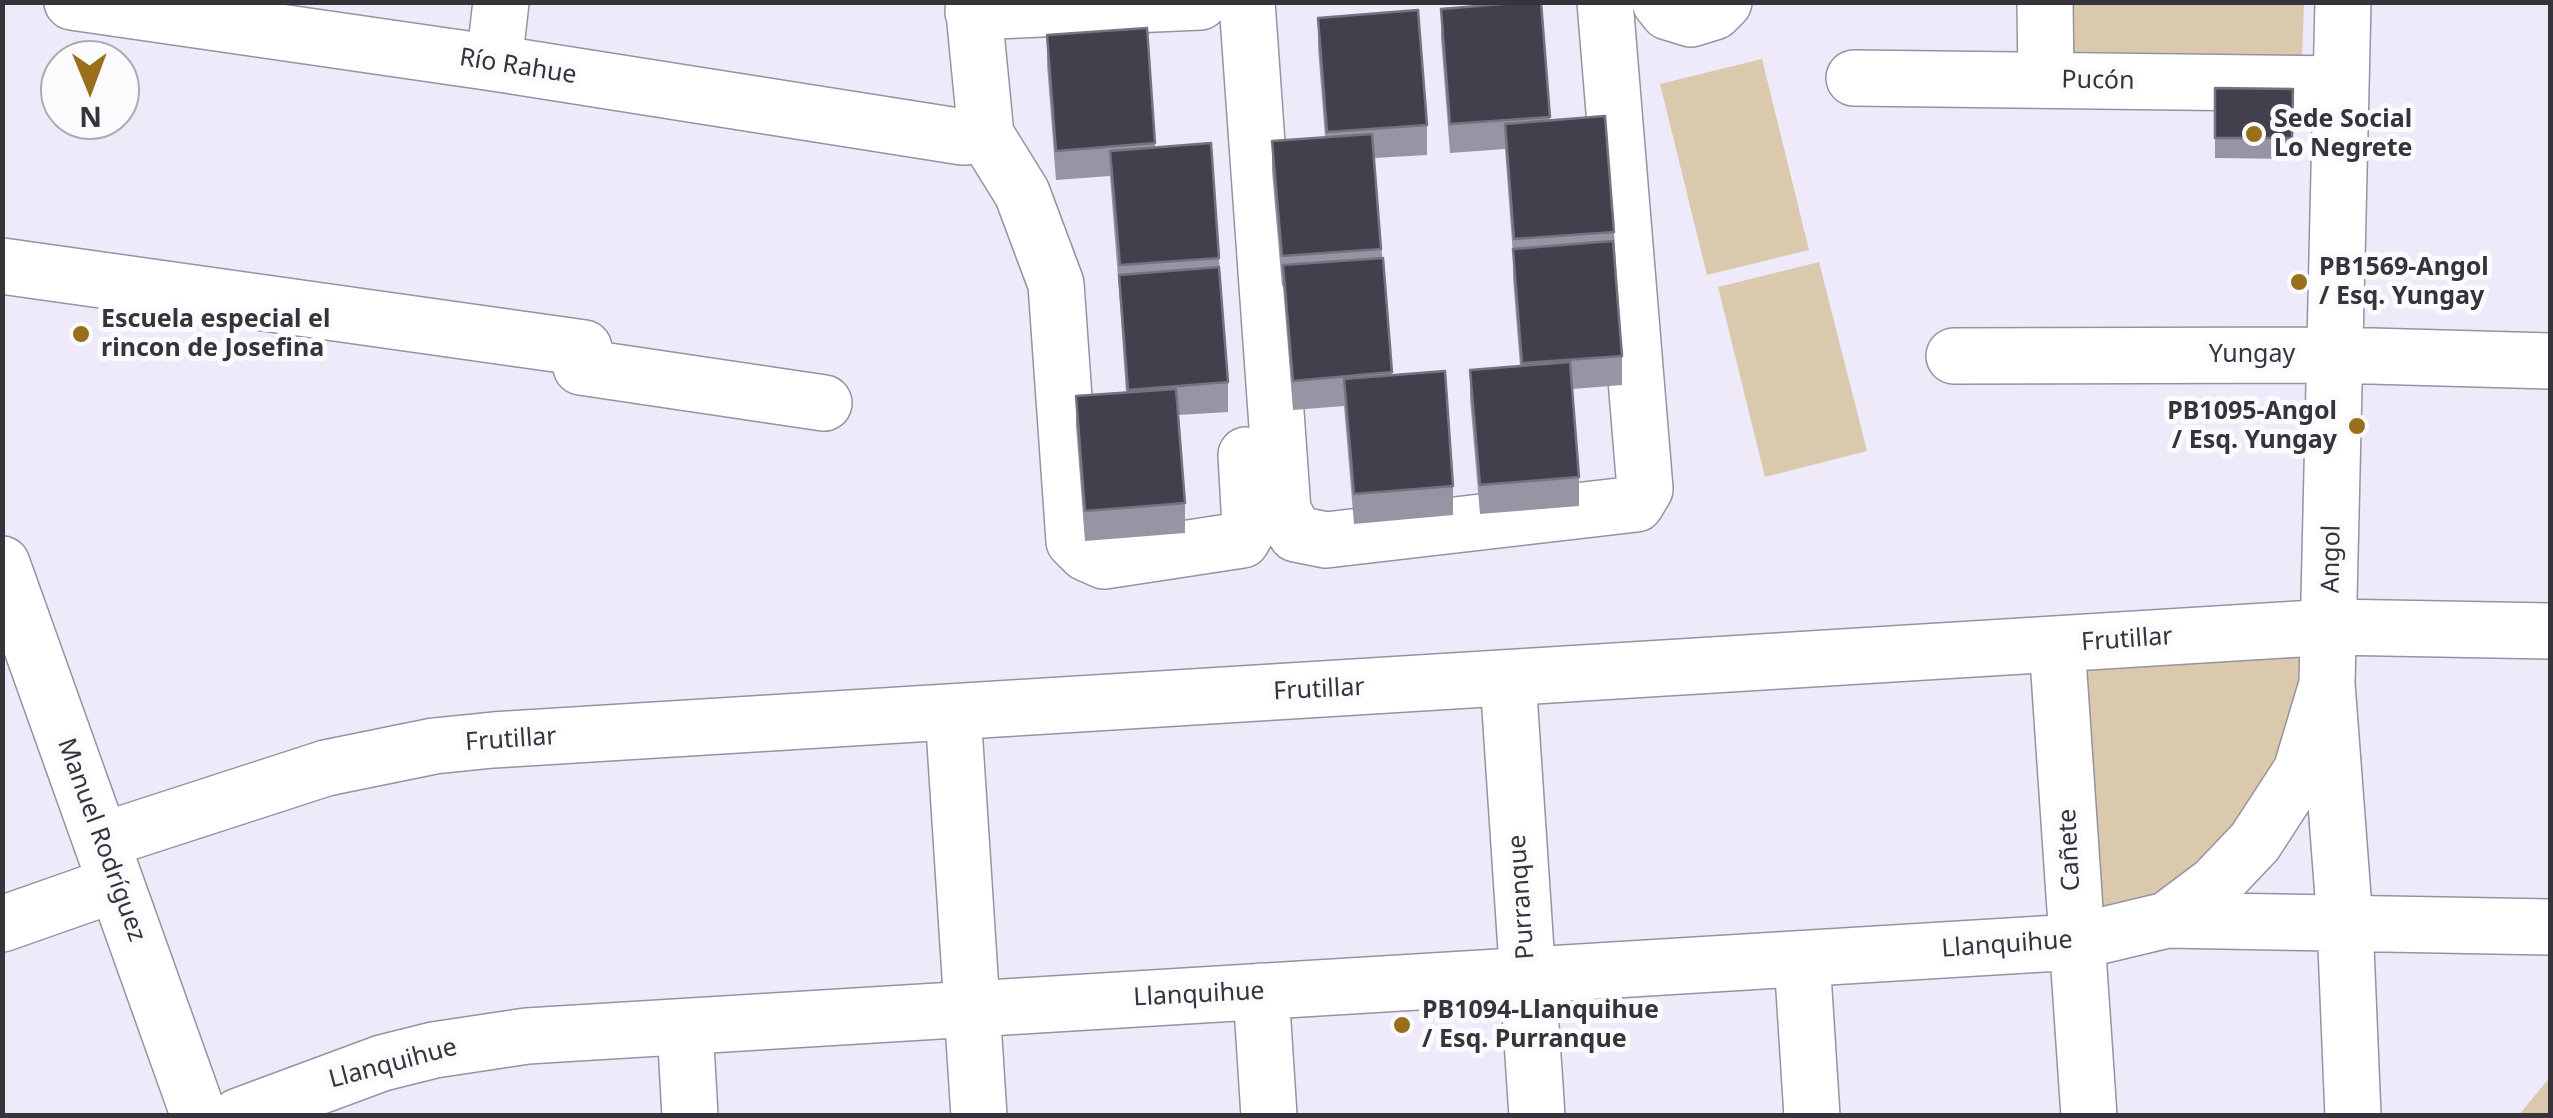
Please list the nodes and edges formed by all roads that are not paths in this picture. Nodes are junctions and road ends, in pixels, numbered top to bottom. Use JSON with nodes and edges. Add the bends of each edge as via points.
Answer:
{"nodes":[{"id":1,"x":501,"y":2,"type":"edge"},
{"id":2,"x":1200,"y":2,"type":"edge"},
{"id":3,"x":1247,"y":2,"type":"edge"},
{"id":4,"x":1605,"y":2,"type":"edge"},
{"id":5,"x":1660,"y":2,"type":"edge"},
{"id":6,"x":1724,"y":2,"type":"edge"},
{"id":7,"x":2045,"y":2,"type":"edge"},
{"id":8,"x":2343,"y":2,"type":"edge"},
{"id":9,"x":90,"y":4,"type":"edge"},
{"id":10,"x":973,"y":7,"type":"edge"},
{"id":11,"x":1218,"y":61,"type":"dead end"},
{"id":12,"x":494,"y":63,"type":"junction"},
{"id":13,"x":1854,"y":78,"type":"dead end"},
{"id":14,"x":2046,"y":80,"type":"junction"},
{"id":15,"x":2341,"y":84,"type":"junction"},
{"id":16,"x":975,"y":136,"type":"junction"},
{"id":17,"x":2,"y":266,"type":"edge"},
{"id":18,"x":2335,"y":355,"type":"junction"},
{"id":19,"x":1954,"y":356,"type":"dead end"},
{"id":20,"x":2550,"y":361,"type":"edge"},
{"id":21,"x":824,"y":403,"type":"dead end"},
{"id":22,"x":6,"y":584,"type":"edge"},
{"id":23,"x":2331,"y":627,"type":"junction"},
{"id":24,"x":2550,"y":630,"type":"edge"},
{"id":25,"x":2057,"y":644,"type":"junction"},
{"id":26,"x":1508,"y":679,"type":"junction"},
{"id":27,"x":2327,"y":684,"type":"junction"},
{"id":28,"x":954,"y":712,"type":"junction"},
{"id":29,"x":109,"y":863,"type":"junction"},
{"id":30,"x":2167,"y":920,"type":"junction"},
{"id":31,"x":2345,"y":923,"type":"junction"},
{"id":32,"x":2,"y":924,"type":"edge"},
{"id":33,"x":2550,"y":927,"type":"edge"},
{"id":34,"x":2076,"y":942,"type":"junction"},
{"id":35,"x":1802,"y":958,"type":"junction"},
{"id":36,"x":1528,"y":975,"type":"junction"},
{"id":37,"x":1262,"y":991,"type":"junction"},
{"id":38,"x":972,"y":1009,"type":"junction"},
{"id":39,"x":685,"y":1026,"type":"junction"},
{"id":40,"x":199,"y":1116,"type":"edge"},
{"id":41,"x":239,"y":1116,"type":"edge"},
{"id":42,"x":690,"y":1116,"type":"edge"},
{"id":43,"x":979,"y":1116,"type":"edge"},
{"id":44,"x":1268,"y":1116,"type":"edge"},
{"id":45,"x":1538,"y":1116,"type":"edge"},
{"id":46,"x":1812,"y":1116,"type":"edge"},
{"id":47,"x":2089,"y":1116,"type":"edge"},
{"id":48,"x":2353,"y":1116,"type":"edge"}],
"edges":[{"from":1,"to":12,"type":"street"},
{"from":2,"to":10,"type":"street"},
{"from":3,"to":4,"type":"street","via":[[1282,511],[1296,534],[1326,540],[1636,504],[1645,489]]},
{"from":5,"to":6,"type":"street","via":[[1668,12],[1692,19]]},
{"from":7,"to":14,"type":"street"},
{"from":8,"to":15,"type":"street","name":"Angol"},
{"from":9,"to":12,"type":"street","name":"Río Rahue"},
{"from":10,"to":16,"type":"street"},
{"from":11,"to":16,"type":"street","via":[[1250,508],[1242,540],[1104,561],[1074,541],[1056,284],[1022,192]]},
{"from":12,"to":16,"type":"street","name":"Río Rahue"},
{"from":13,"to":14,"type":"street","name":"Pucón"},
{"from":14,"to":15,"type":"street","name":"Pucón"},
{"from":15,"to":18,"type":"street","name":"Angol"},
{"from":17,"to":21,"type":"street","via":[[584,348],[581,367]]},
{"from":18,"to":19,"type":"street","name":"Yungay"},
{"from":18,"to":20,"type":"street","name":"Yungay"},
{"from":18,"to":23,"type":"street","name":"Angol"},
{"from":22,"to":29,"type":"street","name":"Manuel Rodríguez"},
{"from":23,"to":24,"type":"street","name":"Frutillar"},
{"from":23,"to":25,"type":"street","name":"Frutillar"},
{"from":23,"to":27,"type":"street","name":"Angol"},
{"from":25,"to":26,"type":"street","name":"Frutillar"},
{"from":25,"to":34,"type":"street","name":"Cañete"},
{"from":26,"to":28,"type":"street","name":"Frutillar"},
{"from":26,"to":36,"type":"street","name":"Purranque"},
{"from":27,"to":30,"type":"street","name":"Llanquihue","via":[[2301,771],[2255,842],[2216,884]]},
{"from":27,"to":31,"type":"street","name":"Angol"},
{"from":28,"to":29,"type":"street","name":"Frutillar","via":[[434,746],[326,768]]},
{"from":28,"to":38,"type":"street"},
{"from":29,"to":32,"type":"street","name":"Frutillar"},
{"from":29,"to":40,"type":"street","name":"Manuel Rodríguez"},
{"from":30,"to":31,"type":"street","name":"Llanquihue"},
{"from":30,"to":34,"type":"street","name":"Llanquihue"},
{"from":31,"to":33,"type":"street","name":"Llanquihue"},
{"from":31,"to":48,"type":"street","name":"Angol"},
{"from":34,"to":35,"type":"street","name":"Llanquihue"},
{"from":34,"to":47,"type":"street","name":"Cañete"},
{"from":35,"to":36,"type":"street","name":"Llanquihue"},
{"from":35,"to":46,"type":"street"},
{"from":36,"to":37,"type":"street","name":"Llanquihue"},
{"from":36,"to":45,"type":"street","name":"Purranque"},
{"from":37,"to":38,"type":"street","name":"Llanquihue"},
{"from":37,"to":44,"type":"street"},
{"from":38,"to":39,"type":"street","name":"Llanquihue"},
{"from":38,"to":43,"type":"street"},
{"from":39,"to":41,"type":"street","name":"Llanquihue","via":[[434,1050]]},
{"from":39,"to":42,"type":"street"}]}
